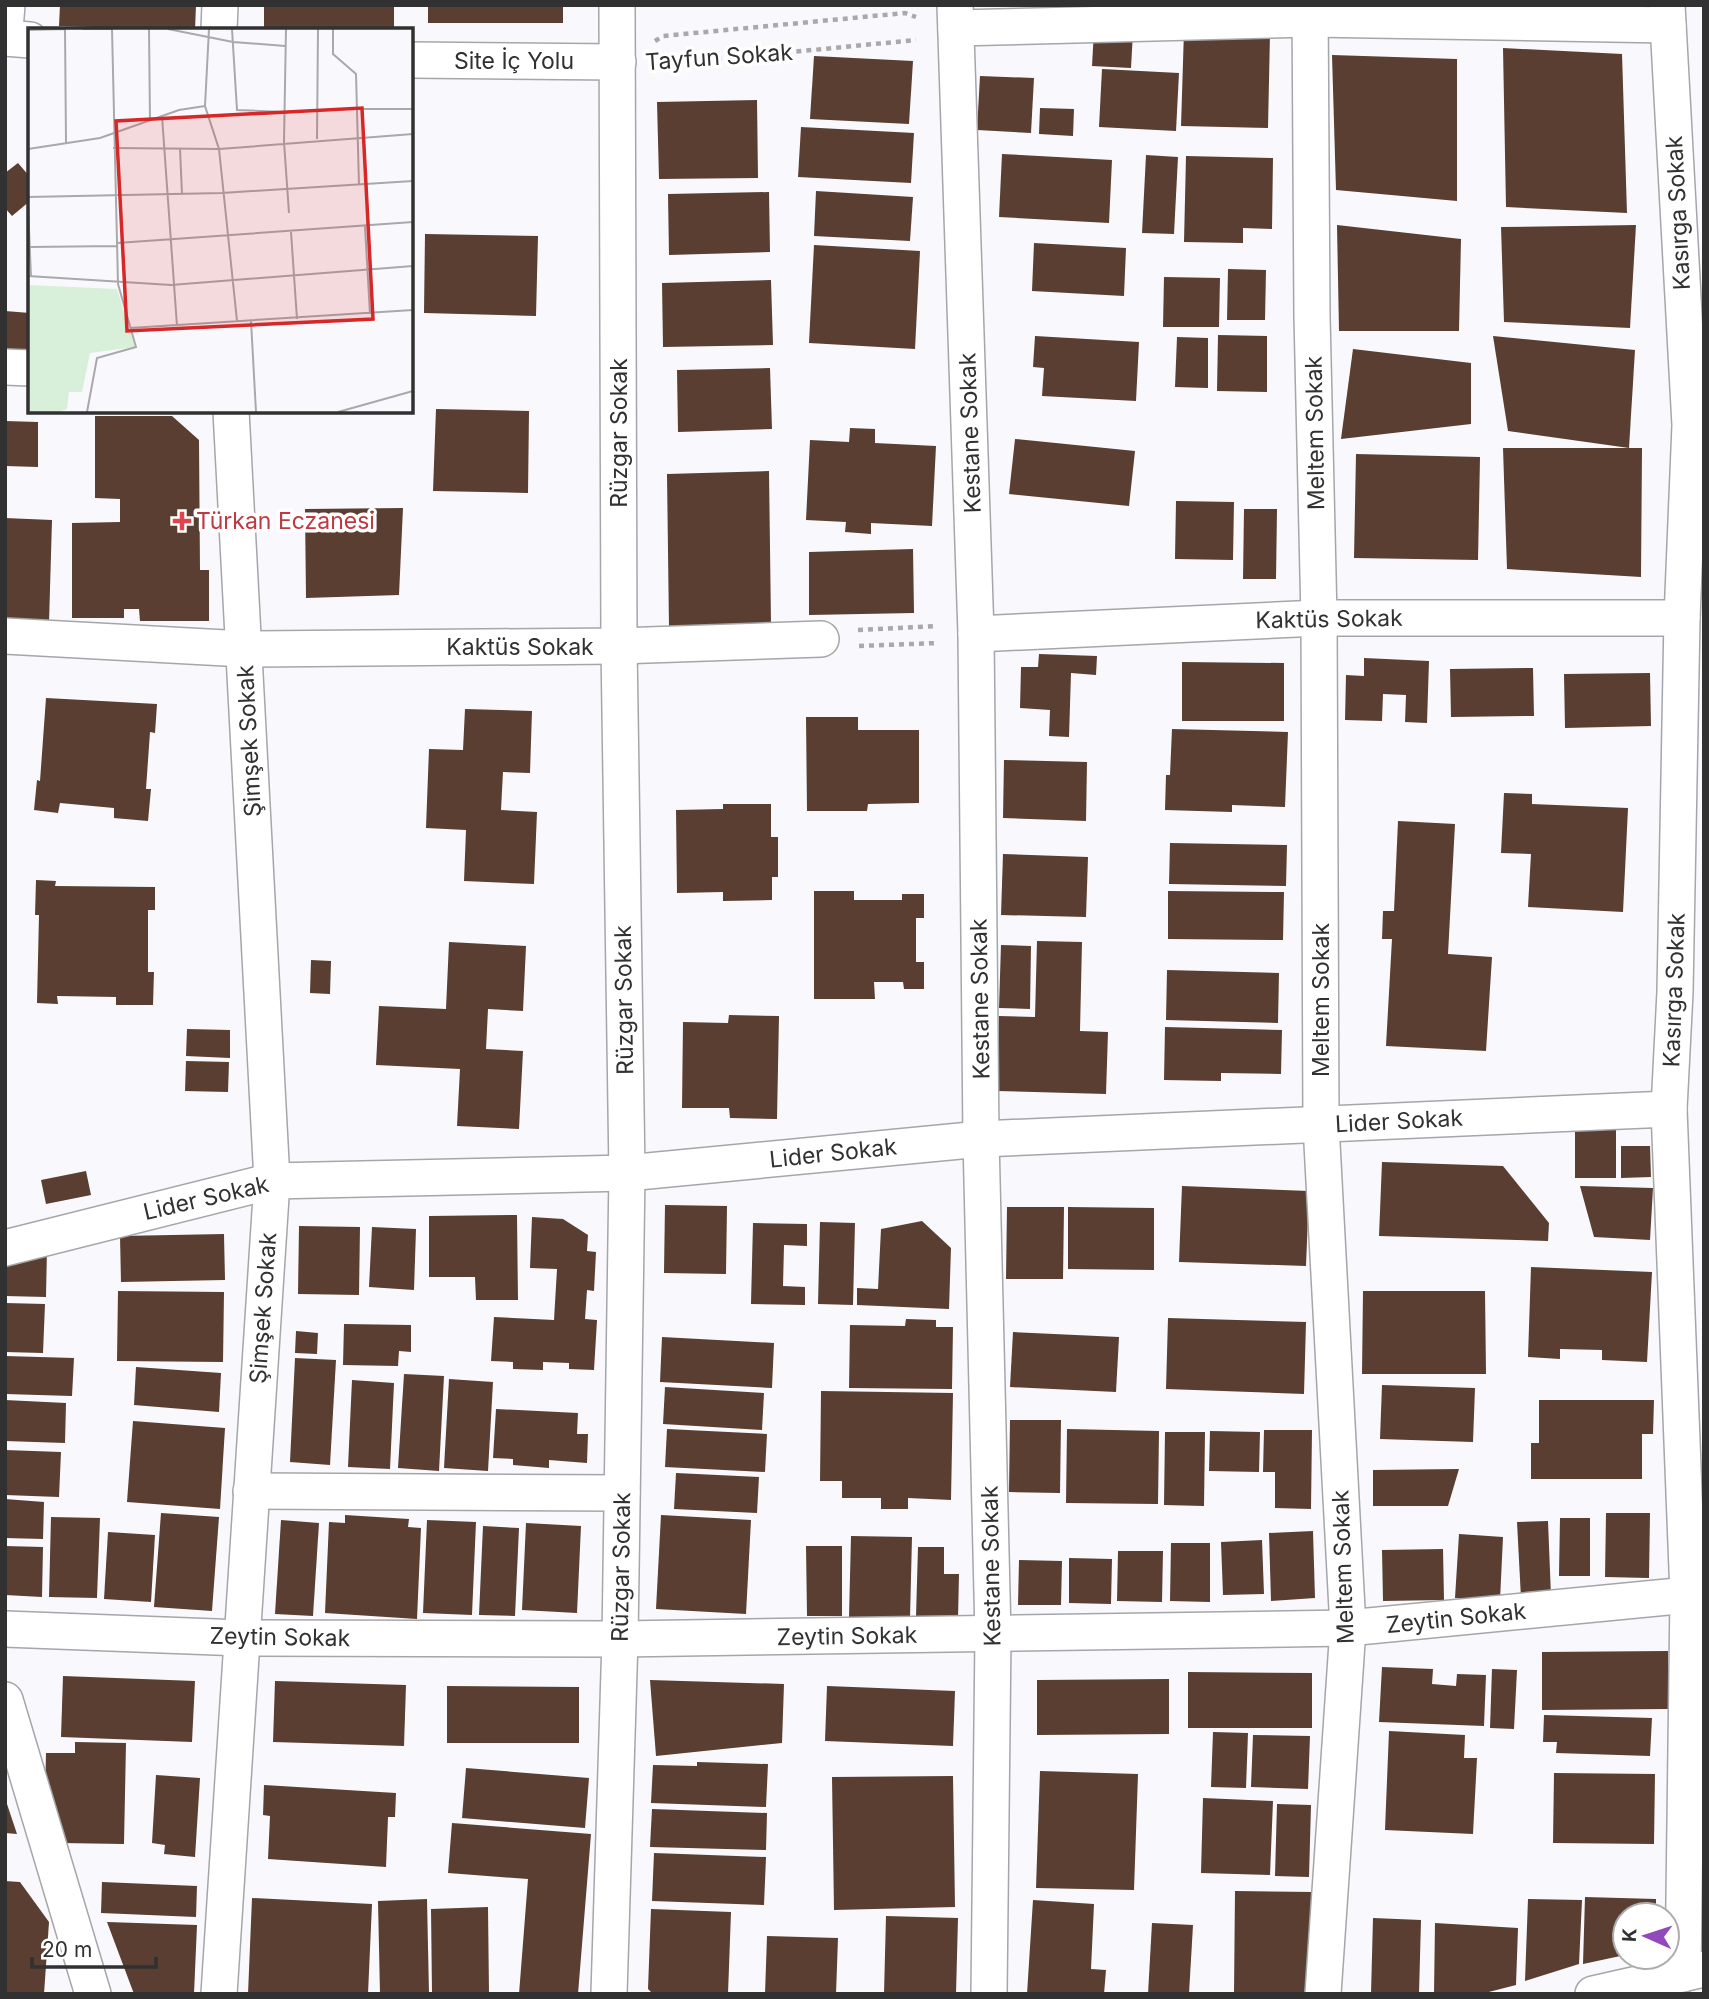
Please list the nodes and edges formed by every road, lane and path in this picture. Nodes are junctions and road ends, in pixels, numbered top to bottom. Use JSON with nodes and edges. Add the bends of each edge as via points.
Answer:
{"nodes":[{"id":1,"x":7,"y":5,"type":"edge"},
{"id":2,"x":220,"y":5,"type":"edge"},
{"id":3,"x":617,"y":5,"type":"edge"},
{"id":4,"x":1310,"y":12,"type":"edge"},
{"id":5,"x":1667,"y":15,"type":"edge"},
{"id":6,"x":956,"y":17,"type":"edge"},
{"id":7,"x":219,"y":28,"type":"edge"},
{"id":8,"x":5,"y":29,"type":"edge"},
{"id":9,"x":5,"y":38,"type":"edge"},
{"id":10,"x":28,"y":40,"type":"edge"},
{"id":11,"x":413,"y":60,"type":"edge"},
{"id":12,"x":618,"y":62,"type":"junction"},
{"id":13,"x":5,"y":367,"type":"edge"},
{"id":14,"x":28,"y":368,"type":"edge"},
{"id":15,"x":231,"y":413,"type":"edge"},
{"id":16,"x":1319,"y":618,"type":"junction"},
{"id":17,"x":1682,"y":618,"type":"junction"},
{"id":18,"x":956,"y":634,"type":"junction"},
{"id":19,"x":5,"y":636,"type":"edge"},
{"id":20,"x":821,"y":639,"type":"junction"},
{"id":21,"x":619,"y":646,"type":"junction"},
{"id":22,"x":244,"y":649,"type":"junction"},
{"id":23,"x":1690,"y":992,"type":"edge"},
{"id":24,"x":1669,"y":1109,"type":"junction"},
{"id":25,"x":1321,"y":1125,"type":"junction"},
{"id":26,"x":981,"y":1139,"type":"junction"},
{"id":27,"x":627,"y":1174,"type":"junction"},
{"id":28,"x":272,"y":1181,"type":"junction"},
{"id":29,"x":5,"y":1248,"type":"edge"},
{"id":30,"x":251,"y":1491,"type":"junction"},
{"id":31,"x":622,"y":1493,"type":"junction"},
{"id":32,"x":1688,"y":1595,"type":"junction"},
{"id":33,"x":1348,"y":1628,"type":"junction"},
{"id":34,"x":5,"y":1629,"type":"edge"},
{"id":35,"x":993,"y":1634,"type":"junction"},
{"id":36,"x":242,"y":1638,"type":"junction"},
{"id":37,"x":620,"y":1639,"type":"junction"},
{"id":38,"x":8,"y":1715,"type":"edge"},
{"id":39,"x":1693,"y":1972,"type":"edge"},
{"id":40,"x":93,"y":1994,"type":"edge"},
{"id":41,"x":219,"y":1994,"type":"edge"},
{"id":42,"x":609,"y":1994,"type":"edge"},
{"id":43,"x":989,"y":1994,"type":"edge"},
{"id":44,"x":1323,"y":1994,"type":"edge"},
{"id":45,"x":1593,"y":1994,"type":"edge"}],
"edges":[{"from":1,"to":8,"type":"street"},
{"from":2,"to":7,"type":"street"},
{"from":3,"to":12,"type":"street","name":"Rüzgar Sokak"},
{"from":4,"to":5,"type":"street"},
{"from":4,"to":6,"type":"street"},
{"from":4,"to":16,"type":"street","name":"Meltem Sokak"},
{"from":5,"to":17,"type":"street","name":"Kasırga Sokak","via":[[1690,425]]},
{"from":6,"to":12,"type":"path","name":"Tayfun Sokak","via":[[914,41],[665,65]]},
{"from":6,"to":12,"type":"path","name":"Tayfun Sokak","via":[[905,13],[663,36]]},
{"from":6,"to":18,"type":"street","name":"Kestane Sokak"},
{"from":9,"to":10,"type":"street"},
{"from":11,"to":12,"type":"street","name":"Site İç Yolu"},
{"from":12,"to":21,"type":"street","name":"Rüzgar Sokak"},
{"from":13,"to":14,"type":"street"},
{"from":15,"to":22,"type":"street","name":"Şimşek Sokak"},
{"from":16,"to":17,"type":"street","name":"Kaktüs Sokak"},
{"from":16,"to":18,"type":"street","name":"Kaktüs Sokak"},
{"from":16,"to":25,"type":"street","name":"Meltem Sokak"},
{"from":17,"to":23,"type":"street","name":"Kasırga Sokak"},
{"from":18,"to":20,"type":"path","via":[[843,646]]},
{"from":18,"to":20,"type":"path","via":[[842,630]]},
{"from":18,"to":26,"type":"street","name":"Kestane Sokak"},
{"from":19,"to":22,"type":"street","name":"Kaktüs Sokak"},
{"from":20,"to":21,"type":"street","name":"Kaktüs Sokak"},
{"from":21,"to":22,"type":"street","name":"Kaktüs Sokak"},
{"from":21,"to":27,"type":"street","name":"Rüzgar Sokak"},
{"from":22,"to":28,"type":"street","name":"Şimşek Sokak"},
{"from":23,"to":24,"type":"street","name":"Kasırga Sokak"},
{"from":24,"to":25,"type":"street","name":"Lider Sokak"},
{"from":24,"to":32,"type":"street","name":"Kasırga Sokak"},
{"from":25,"to":26,"type":"street","name":"Lider Sokak"},
{"from":25,"to":33,"type":"street","name":"Meltem Sokak"},
{"from":26,"to":27,"type":"street","name":"Lider Sokak"},
{"from":26,"to":35,"type":"street","name":"Kestane Sokak"},
{"from":27,"to":28,"type":"street","name":"Lider Sokak"},
{"from":27,"to":31,"type":"street","name":"Rüzgar Sokak"},
{"from":28,"to":29,"type":"street","name":"Lider Sokak"},
{"from":28,"to":30,"type":"street","name":"Şimşek Sokak"},
{"from":30,"to":31,"type":"street"},
{"from":30,"to":36,"type":"street","name":"Şimşek Sokak"},
{"from":31,"to":37,"type":"street","name":"Rüzgar Sokak"},
{"from":32,"to":33,"type":"street","name":"Zeytin Sokak"},
{"from":32,"to":39,"type":"street","name":"Kasırga Sokak"},
{"from":33,"to":35,"type":"street","name":"Zeytin Sokak"},
{"from":33,"to":44,"type":"street","name":"Meltem Sokak"},
{"from":34,"to":36,"type":"street","name":"Zeytin Sokak"},
{"from":35,"to":37,"type":"street","name":"Zeytin Sokak"},
{"from":35,"to":43,"type":"street","name":"Kestane Sokak"},
{"from":36,"to":37,"type":"street","name":"Zeytin Sokak"},
{"from":36,"to":41,"type":"street","name":"Şimşek Sokak"},
{"from":37,"to":42,"type":"street","name":"Rüzgar Sokak"},
{"from":38,"to":40,"type":"street"},
{"from":39,"to":45,"type":"street"}]}
